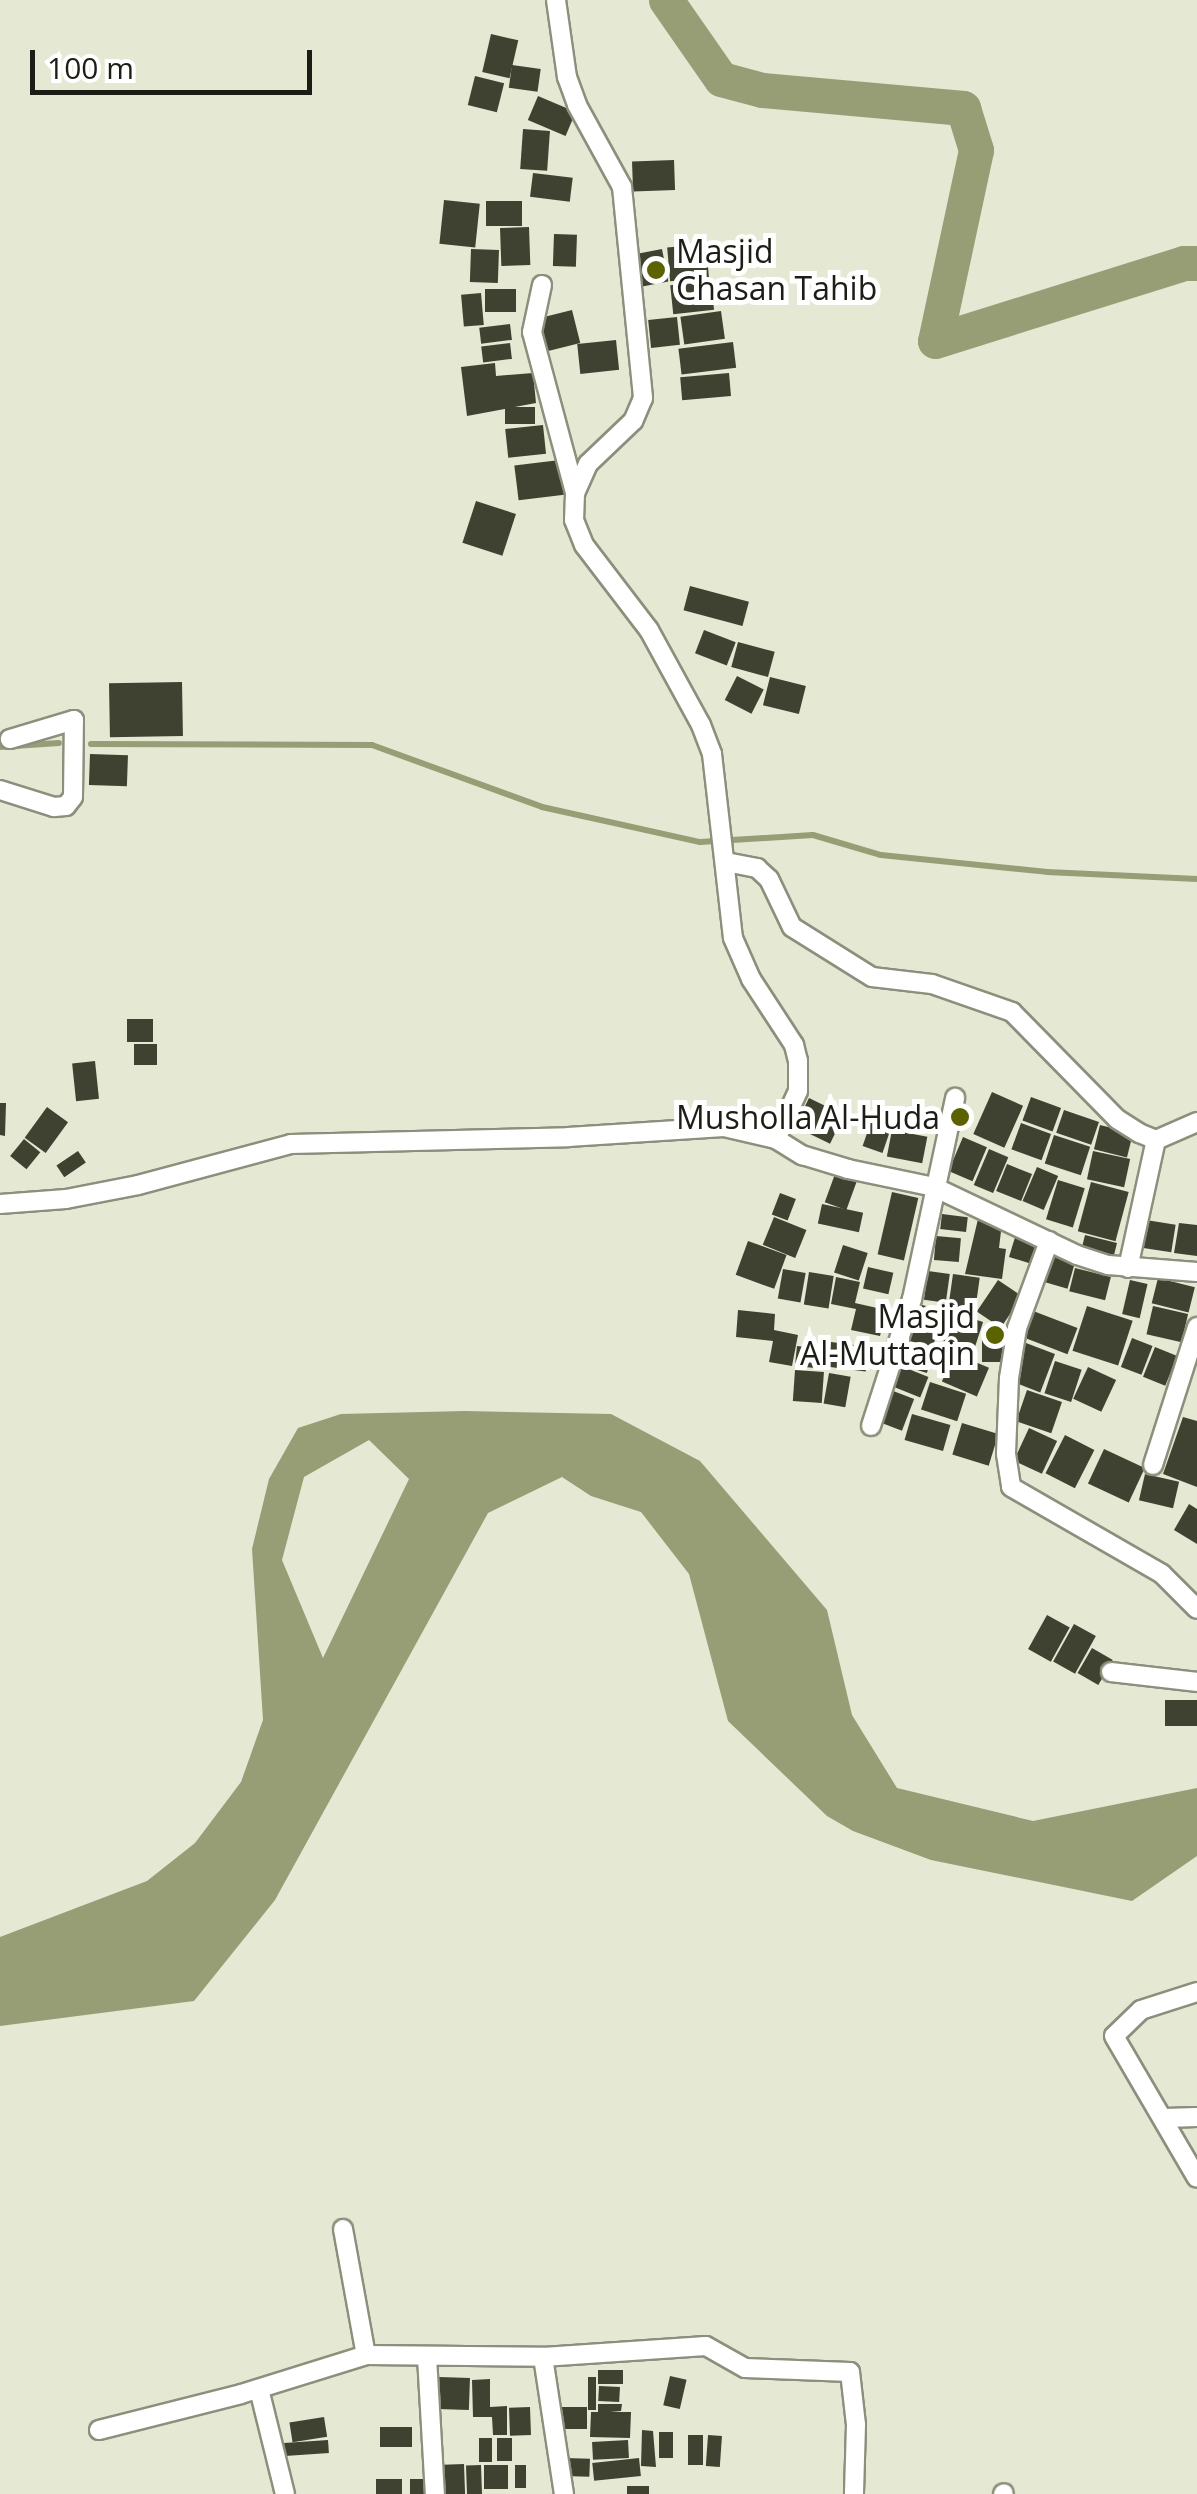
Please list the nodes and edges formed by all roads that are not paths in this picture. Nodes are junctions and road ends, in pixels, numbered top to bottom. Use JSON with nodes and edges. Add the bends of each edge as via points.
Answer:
{"nodes":[{"id":1,"x":556,"y":0,"type":"edge"},
{"id":2,"x":542,"y":285,"type":"dead end"},
{"id":3,"x":575,"y":493,"type":"junction"},
{"id":4,"x":10,"y":739,"type":"dead end"},
{"id":5,"x":0,"y":790,"type":"edge"},
{"id":6,"x":725,"y":854,"type":"junction"},
{"id":7,"x":955,"y":1098,"type":"dead end"},
{"id":8,"x":1197,"y":1122,"type":"edge"},
{"id":9,"x":776,"y":1138,"type":"junction"},
{"id":10,"x":1156,"y":1140,"type":"junction"},
{"id":11,"x":934,"y":1186,"type":"junction"},
{"id":12,"x":0,"y":1204,"type":"edge"},
{"id":13,"x":1049,"y":1241,"type":"junction"},
{"id":14,"x":1128,"y":1268,"type":"junction"},
{"id":15,"x":1197,"y":1272,"type":"edge"},
{"id":16,"x":1197,"y":1328,"type":"edge"},
{"id":17,"x":870,"y":1426,"type":"dead end"},
{"id":18,"x":1154,"y":1465,"type":"dead end"},
{"id":19,"x":1197,"y":1608,"type":"edge"},
{"id":20,"x":1110,"y":1672,"type":"dead end"},
{"id":21,"x":1197,"y":1682,"type":"edge"},
{"id":22,"x":1197,"y":1992,"type":"edge"},
{"id":23,"x":1197,"y":2117,"type":"edge"},
{"id":24,"x":1165,"y":2118,"type":"junction"},
{"id":25,"x":1197,"y":2178,"type":"edge"},
{"id":26,"x":343,"y":2229,"type":"dead end"},
{"id":27,"x":366,"y":2355,"type":"junction"},
{"id":28,"x":427,"y":2357,"type":"junction"},
{"id":29,"x":543,"y":2357,"type":"junction"},
{"id":30,"x":259,"y":2389,"type":"junction"},
{"id":31,"x":99,"y":2430,"type":"dead end"},
{"id":32,"x":285,"y":2494,"type":"edge"},
{"id":33,"x":435,"y":2494,"type":"edge"},
{"id":34,"x":564,"y":2494,"type":"edge"},
{"id":35,"x":854,"y":2494,"type":"edge"}],
"edges":[{"from":1,"to":3,"type":"street","via":[[566,76],[622,187],[643,398],[634,421],[595,454]]},
{"from":2,"to":3,"type":"street","via":[[532,332]]},
{"from":3,"to":6,"type":"street","via":[[574,520],[584,544],[649,630],[701,725],[712,754]]},
{"from":4,"to":5,"type":"street","via":[[74,720],[73,797],[54,807]]},
{"from":6,"to":9,"type":"street","via":[[737,952],[798,1061],[798,1091]]},
{"from":6,"to":10,"type":"street","via":[[769,878],[792,927],[872,977],[932,984],[1012,1012],[1117,1118]]},
{"from":7,"to":11,"type":"street"},
{"from":8,"to":10,"type":"street"},
{"from":9,"to":11,"type":"street","via":[[814,1159]]},
{"from":9,"to":12,"type":"street","via":[[706,1127],[291,1144],[138,1185]]},
{"from":10,"to":14,"type":"street"},
{"from":11,"to":13,"type":"street"},
{"from":11,"to":17,"type":"street","via":[[912,1299]]},
{"from":13,"to":14,"type":"street"},
{"from":13,"to":19,"type":"street","via":[[1021,1315],[1008,1378],[1011,1487],[1162,1574]]},
{"from":14,"to":15,"type":"street"},
{"from":16,"to":18,"type":"street"},
{"from":20,"to":21,"type":"street"},
{"from":22,"to":24,"type":"street","via":[[1141,2010],[1115,2034]]},
{"from":23,"to":24,"type":"street"},
{"from":24,"to":25,"type":"street"},
{"from":26,"to":27,"type":"street"},
{"from":27,"to":28,"type":"street"},
{"from":27,"to":30,"type":"street"},
{"from":28,"to":29,"type":"street"},
{"from":28,"to":33,"type":"street"},
{"from":29,"to":34,"type":"street"},
{"from":29,"to":35,"type":"street","via":[[706,2346],[745,2368],[846,2370],[854,2381]]},
{"from":30,"to":31,"type":"street"},
{"from":30,"to":32,"type":"street"}]}
